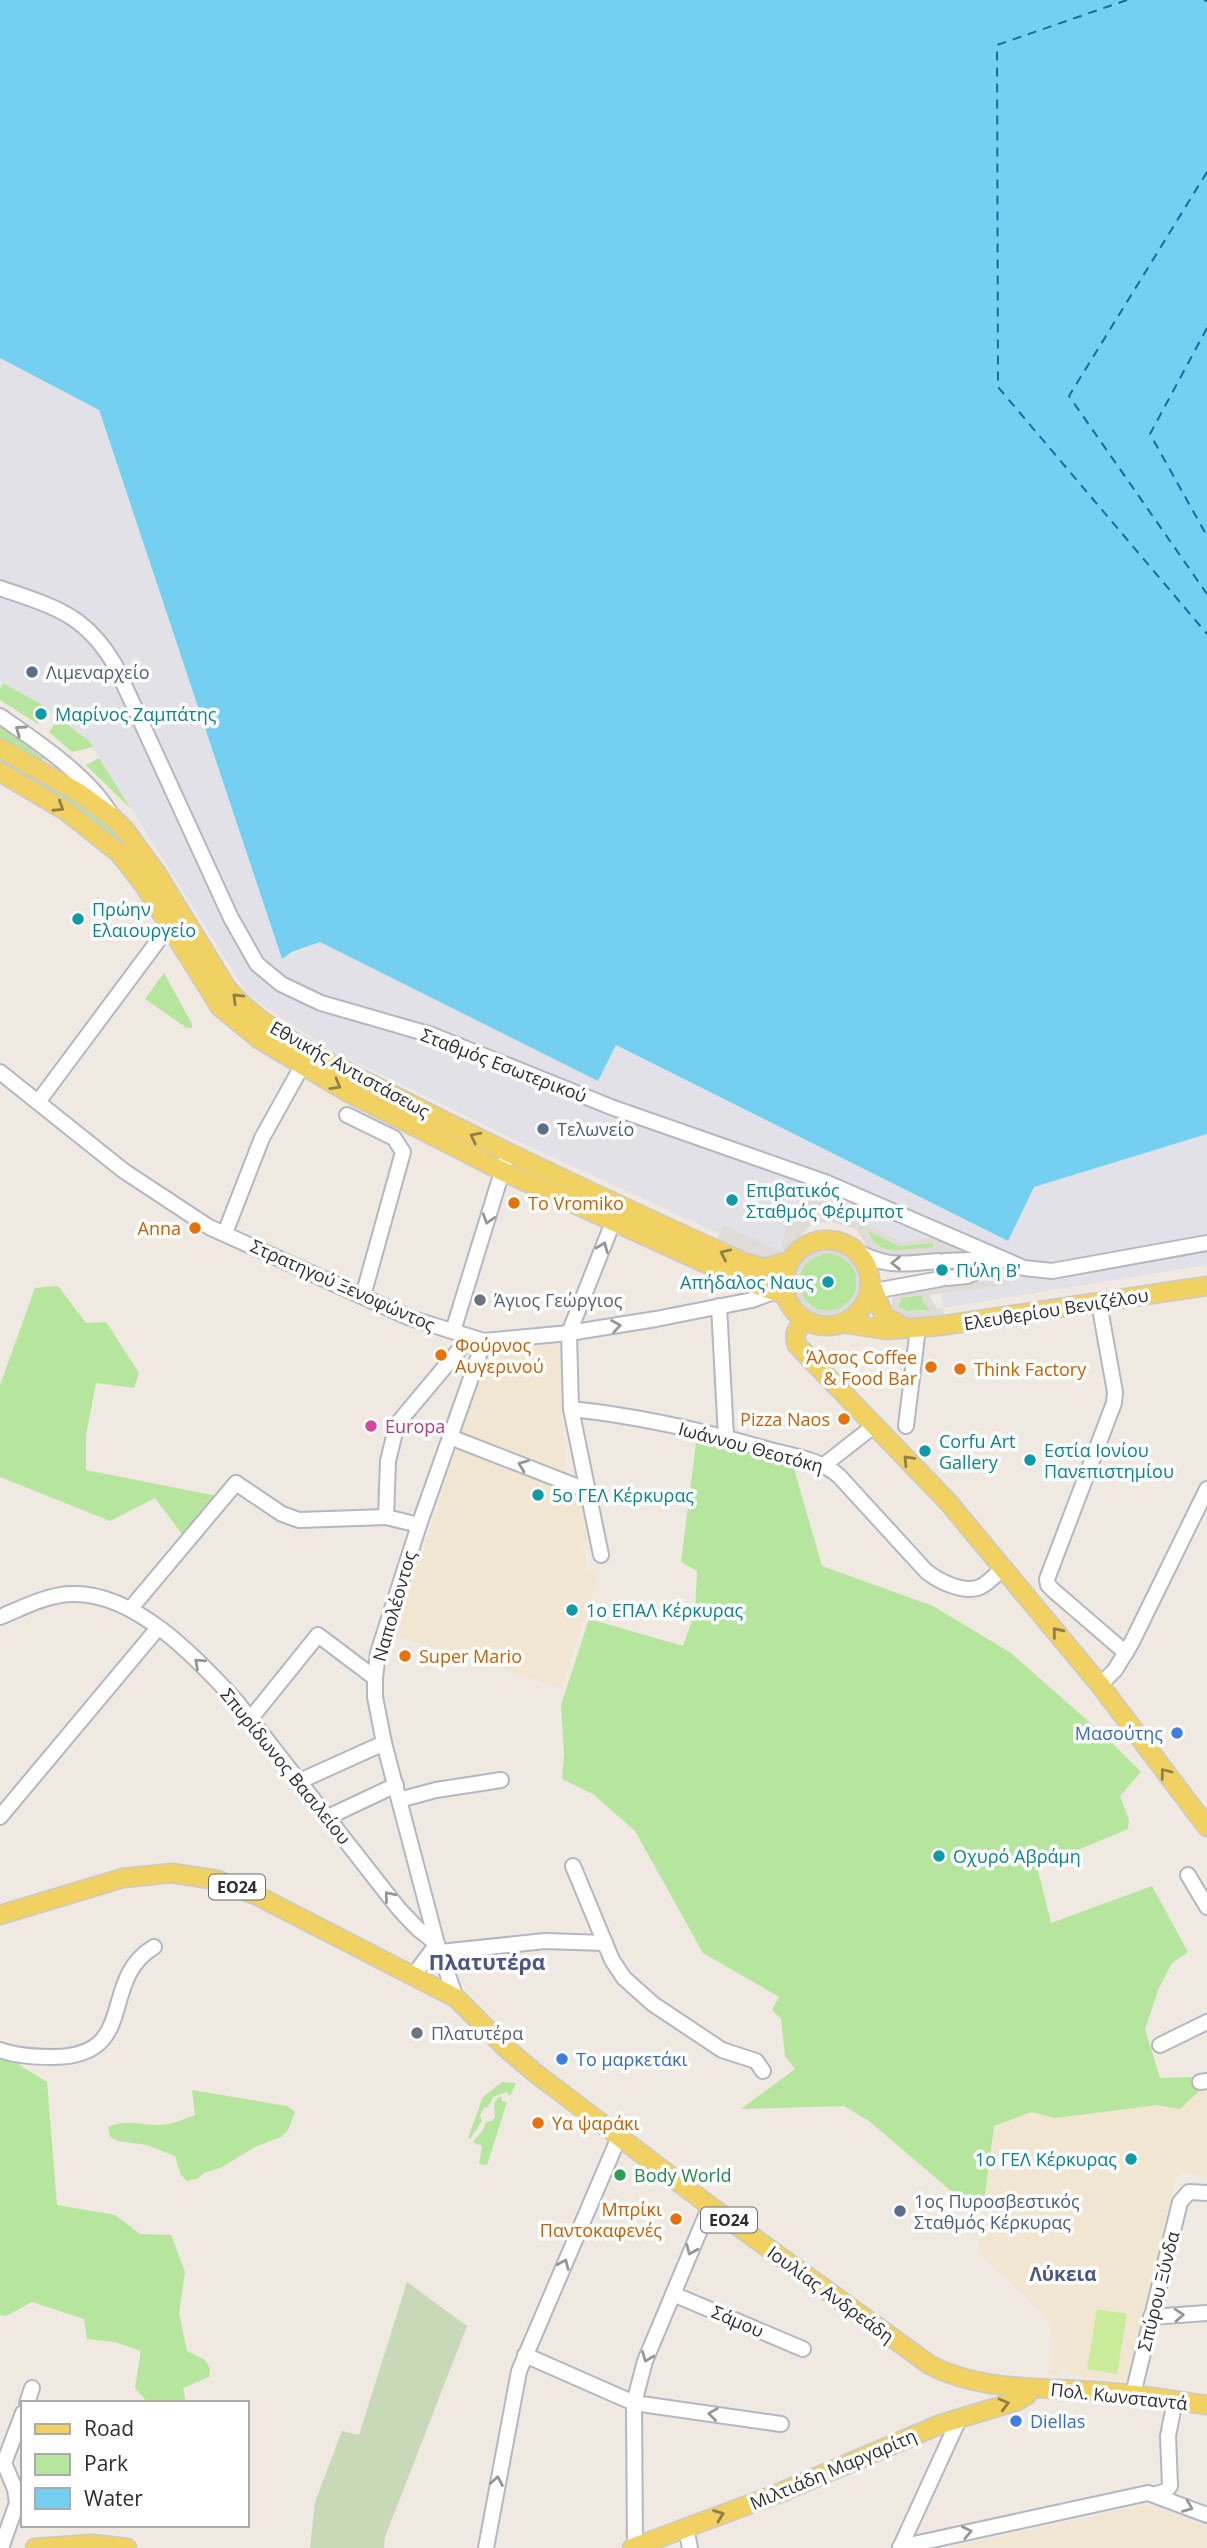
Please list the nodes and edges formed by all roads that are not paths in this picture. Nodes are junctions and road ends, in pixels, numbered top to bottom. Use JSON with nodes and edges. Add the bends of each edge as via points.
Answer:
{"nodes":[{"id":1,"x":0,"y":588,"type":"edge"},
{"id":2,"x":0,"y":716,"type":"edge"},
{"id":3,"x":0,"y":748,"type":"edge"},
{"id":4,"x":0,"y":772,"type":"edge"},
{"id":5,"x":113,"y":818,"type":"junction"},
{"id":6,"x":169,"y":926,"type":"junction"},
{"id":7,"x":187,"y":939,"type":"junction"},
{"id":8,"x":306,"y":1058,"type":"junction"},
{"id":9,"x":0,"y":1072,"type":"edge"},
{"id":10,"x":38,"y":1101,"type":"junction"},
{"id":11,"x":405,"y":1112,"type":"junction"},
{"id":12,"x":347,"y":1115,"type":"dead end"},
{"id":13,"x":394,"y":1138,"type":"junction"},
{"id":14,"x":505,"y":1162,"type":"junction"},
{"id":15,"x":620,"y":1205,"type":"junction"},
{"id":16,"x":613,"y":1222,"type":"junction"},
{"id":17,"x":225,"y":1233,"type":"junction"},
{"id":18,"x":1207,"y":1243,"type":"edge"},
{"id":19,"x":856,"y":1251,"type":"junction"},
{"id":20,"x":1002,"y":1259,"type":"junction"},
{"id":21,"x":790,"y":1261,"type":"junction"},
{"id":22,"x":872,"y":1284,"type":"junction"},
{"id":23,"x":1207,"y":1286,"type":"edge"},
{"id":24,"x":781,"y":1293,"type":"junction"},
{"id":25,"x":363,"y":1296,"type":"junction"},
{"id":26,"x":1099,"y":1303,"type":"junction"},
{"id":27,"x":719,"y":1306,"type":"junction"},
{"id":28,"x":808,"y":1321,"type":"junction"},
{"id":29,"x":842,"y":1323,"type":"junction"},
{"id":30,"x":912,"y":1328,"type":"junction"},
{"id":31,"x":453,"y":1331,"type":"junction"},
{"id":32,"x":569,"y":1333,"type":"junction"},
{"id":33,"x":477,"y":1339,"type":"junction"},
{"id":34,"x":571,"y":1409,"type":"junction"},
{"id":35,"x":875,"y":1424,"type":"junction"},
{"id":36,"x":906,"y":1426,"type":"dead end"},
{"id":37,"x":450,"y":1437,"type":"junction"},
{"id":38,"x":726,"y":1437,"type":"junction"},
{"id":39,"x":824,"y":1465,"type":"junction"},
{"id":40,"x":1207,"y":1489,"type":"edge"},
{"id":41,"x":586,"y":1490,"type":"junction"},
{"id":42,"x":1203,"y":1505,"type":"edge"},
{"id":43,"x":386,"y":1517,"type":"junction"},
{"id":44,"x":418,"y":1525,"type":"junction"},
{"id":45,"x":601,"y":1555,"type":"dead end"},
{"id":46,"x":1003,"y":1568,"type":"junction"},
{"id":47,"x":131,"y":1608,"type":"junction"},
{"id":48,"x":0,"y":1618,"type":"edge"},
{"id":49,"x":158,"y":1628,"type":"junction"},
{"id":50,"x":1126,"y":1653,"type":"junction"},
{"id":51,"x":375,"y":1678,"type":"junction"},
{"id":52,"x":1100,"y":1685,"type":"junction"},
{"id":53,"x":251,"y":1718,"type":"junction"},
{"id":54,"x":384,"y":1743,"type":"junction"},
{"id":55,"x":501,"y":1780,"type":"dead end"},
{"id":56,"x":300,"y":1781,"type":"junction"},
{"id":57,"x":398,"y":1792,"type":"junction"},
{"id":58,"x":0,"y":1817,"type":"edge"},
{"id":59,"x":328,"y":1817,"type":"junction"},
{"id":60,"x":1207,"y":1826,"type":"edge"},
{"id":61,"x":573,"y":1866,"type":"dead end"},
{"id":62,"x":1188,"y":1875,"type":"dead end"},
{"id":63,"x":1207,"y":1907,"type":"edge"},
{"id":64,"x":0,"y":1915,"type":"edge"},
{"id":65,"x":605,"y":1943,"type":"junction"},
{"id":66,"x":154,"y":1947,"type":"dead end"},
{"id":67,"x":439,"y":1948,"type":"junction"},
{"id":68,"x":413,"y":1976,"type":"junction"},
{"id":69,"x":456,"y":1998,"type":"junction"},
{"id":70,"x":1207,"y":2022,"type":"edge"},
{"id":71,"x":1160,"y":2045,"type":"dead end"},
{"id":72,"x":0,"y":2050,"type":"edge"},
{"id":73,"x":763,"y":2071,"type":"dead end"},
{"id":74,"x":619,"y":2137,"type":"junction"},
{"id":75,"x":1207,"y":2193,"type":"edge"},
{"id":76,"x":710,"y":2206,"type":"junction"},
{"id":77,"x":673,"y":2294,"type":"junction"},
{"id":78,"x":1207,"y":2313,"type":"edge"},
{"id":79,"x":1152,"y":2317,"type":"junction"},
{"id":80,"x":803,"y":2349,"type":"dead end"},
{"id":81,"x":525,"y":2355,"type":"junction"},
{"id":82,"x":977,"y":2381,"type":"junction"},
{"id":83,"x":32,"y":2388,"type":"dead end"},
{"id":84,"x":1030,"y":2388,"type":"junction"},
{"id":85,"x":1133,"y":2395,"type":"junction"},
{"id":86,"x":1175,"y":2400,"type":"junction"},
{"id":87,"x":28,"y":2401,"type":"edge"},
{"id":88,"x":634,"y":2403,"type":"junction"},
{"id":89,"x":1207,"y":2405,"type":"edge"},
{"id":90,"x":967,"y":2415,"type":"junction"},
{"id":91,"x":21,"y":2418,"type":"edge"},
{"id":92,"x":781,"y":2424,"type":"dead end"},
{"id":93,"x":1156,"y":2494,"type":"junction"},
{"id":94,"x":1207,"y":2515,"type":"edge"},
{"id":95,"x":686,"y":2528,"type":"junction"},
{"id":96,"x":76,"y":2546,"type":"edge"},
{"id":97,"x":634,"y":2547,"type":"edge"},
{"id":98,"x":900,"y":2547,"type":"edge"},
{"id":99,"x":1,"y":2548,"type":"edge"},
{"id":100,"x":34,"y":2548,"type":"edge"},
{"id":101,"x":128,"y":2548,"type":"edge"},
{"id":102,"x":486,"y":2548,"type":"edge"},
{"id":103,"x":690,"y":2548,"type":"edge"}],
"edges":[{"from":1,"to":20,"type":"street","name":"Σταθμός Εσωτερικού","via":[[67,613],[106,649],[231,918],[257,964],[281,984],[321,1003],[432,1035],[611,1107],[825,1182]]},
{"from":5,"to":2,"type":"street","one_way":true,"via":[[86,783]]},
{"from":3,"to":5,"type":"main road","name":"Εθνικής Αντιστάσεως","via":[[67,785]]},
{"from":4,"to":6,"type":"main road","name":"Εθνικής Αντιστάσεως","one_way":true,"via":[[112,845]]},
{"from":5,"to":7,"type":"main road","name":"Εθνικής Αντιστάσεως","via":[[149,861]]},
{"from":6,"to":7,"type":"main road","name":"Εθνικής Αντιστάσεως"},
{"from":6,"to":10,"type":"street"},
{"from":7,"to":8,"type":"main road","name":"Εθνικής Αντιστάσεως","via":[[212,997],[226,1014],[244,1029]]},
{"from":8,"to":11,"type":"main road","name":"Εθνικής Αντιστάσεως"},
{"from":8,"to":17,"type":"street","via":[[262,1138]]},
{"from":9,"to":10,"type":"street","name":"Στρατηγού Ξενοφώντος"},
{"from":10,"to":17,"type":"street","name":"Στρατηγού Ξενοφώντος","via":[[124,1171]]},
{"from":11,"to":13,"type":"street"},
{"from":11,"to":14,"type":"main road","name":"Εθνικής Αντιστάσεως"},
{"from":12,"to":13,"type":"street"},
{"from":13,"to":25,"type":"street","via":[[403,1159]]},
{"from":14,"to":15,"type":"main road","name":"Εθνικής Αντιστάσεως"},
{"from":14,"to":16,"type":"main road","name":"Εθνικής Αντιστάσεως"},
{"from":14,"to":31,"type":"street","one_way":true},
{"from":15,"to":16,"type":"street"},
{"from":21,"to":15,"type":"main road","name":"Εθνικής Αντιστάσεως","one_way":true,"via":[[754,1266]]},
{"from":16,"to":24,"type":"main road","name":"Εθνικής Αντιστάσεως"},
{"from":32,"to":16,"type":"street","one_way":true},
{"from":17,"to":25,"type":"street","name":"Στρατηγού Ξενοφώντος"},
{"from":18,"to":20,"type":"street","name":"Σταθμός Εσωτερικού","via":[[1052,1271],[1024,1268]]},
{"from":20,"to":19,"type":"street","one_way":true,"via":[[893,1265]]},
{"from":19,"to":21,"type":"main road","name":"Εθνικής Αντιστάσεως","via":[[838,1241],[819,1241],[801,1248]]},
{"from":19,"to":22,"type":"main road"},
{"from":20,"to":22,"type":"street","via":[[967,1276]]},
{"from":21,"to":24,"type":"main road"},
{"from":22,"to":29,"type":"main road","via":[[857,1314]]},
{"from":22,"to":30,"type":"main road","via":[[884,1316]]},
{"from":23,"to":26,"type":"main road","name":"Ελευθερίου Βενιζέλου"},
{"from":24,"to":27,"type":"street","name":"Στρατηγού Ξενοφώντος"},
{"from":24,"to":28,"type":"main road","name":"Εθνικής Αντιστάσεως"},
{"from":25,"to":31,"type":"street","name":"Στρατηγού Ξενοφώντος"},
{"from":26,"to":30,"type":"main road","name":"Ελευθερίου Βενιζέλου"},
{"from":26,"to":50,"type":"street","via":[[1114,1403],[1047,1579],[1054,1591]]},
{"from":32,"to":27,"type":"street","name":"Στρατηγού Ξενοφώντος","one_way":true},
{"from":27,"to":38,"type":"street"},
{"from":28,"to":29,"type":"main road"},
{"from":28,"to":35,"type":"main road","via":[[797,1330],[797,1345]]},
{"from":29,"to":30,"type":"main road","name":"Ελευθερίου Βενιζέλου","via":[[876,1329]]},
{"from":30,"to":36,"type":"street"},
{"from":31,"to":33,"type":"street","name":"Στρατηγού Ξενοφώντος"},
{"from":32,"to":33,"type":"street","name":"Στρατηγού Ξενοφώντος"},
{"from":32,"to":34,"type":"street"},
{"from":33,"to":37,"type":"street","name":"Ναπολέοντος"},
{"from":33,"to":43,"type":"street","via":[[397,1424],[388,1461]]},
{"from":34,"to":38,"type":"street","name":"Ιωάννου Θεοτόκη"},
{"from":34,"to":41,"type":"street"},
{"from":35,"to":39,"type":"street"},
{"from":46,"to":35,"type":"main road","one_way":true},
{"from":41,"to":37,"type":"street","one_way":true},
{"from":37,"to":44,"type":"street","name":"Ναπολέοντος"},
{"from":38,"to":39,"type":"street","name":"Ιωάννου Θεοτόκη"},
{"from":39,"to":46,"type":"street","name":"Ιωάννου Θεοτόκη","via":[[937,1578],[974,1588]]},
{"from":40,"to":42,"type":"street"},
{"from":41,"to":45,"type":"street"},
{"from":42,"to":50,"type":"street"},
{"from":43,"to":44,"type":"street"},
{"from":43,"to":47,"type":"street","via":[[299,1520],[236,1483]]},
{"from":44,"to":51,"type":"street","name":"Ναπολέοντος","via":[[378,1653]]},
{"from":52,"to":46,"type":"main road","one_way":true},
{"from":47,"to":48,"type":"street","name":"Σπυρίδωνος Βασιλείου","via":[[104,1598],[70,1594]]},
{"from":47,"to":49,"type":"street","name":"Σπυρίδωνος Βασιλείου"},
{"from":53,"to":49,"type":"street","name":"Σπυρίδωνος Βασιλείου","one_way":true},
{"from":49,"to":58,"type":"street"},
{"from":50,"to":52,"type":"street"},
{"from":51,"to":53,"type":"street","via":[[318,1634]]},
{"from":51,"to":54,"type":"street","name":"Ναπολέοντος"},
{"from":60,"to":52,"type":"main road","one_way":true},
{"from":53,"to":56,"type":"street","name":"Σπυρίδωνος Βασιλείου"},
{"from":54,"to":56,"type":"street"},
{"from":54,"to":57,"type":"street","name":"Ναπολέοντος"},
{"from":55,"to":57,"type":"street"},
{"from":56,"to":59,"type":"street","name":"Σπυρίδωνος Βασιλείου"},
{"from":57,"to":59,"type":"street"},
{"from":57,"to":67,"type":"street","name":"Ναπολέοντος"},
{"from":67,"to":59,"type":"street","name":"Σπυρίδωνος Βασιλείου","one_way":true,"via":[[406,1916]]},
{"from":61,"to":65,"type":"street"},
{"from":62,"to":63,"type":"street"},
{"from":64,"to":68,"type":"main road","number":"ΕΟ24","via":[[123,1878],[161,1873],[195,1876],[258,1896]]},
{"from":65,"to":67,"type":"street","via":[[545,1941]]},
{"from":65,"to":73,"type":"street","via":[[617,1969],[648,1999],[722,2050],[756,2061]]},
{"from":66,"to":72,"type":"street","via":[[131,1969],[112,2025],[96,2047],[63,2057]]},
{"from":67,"to":68,"type":"street"},
{"from":67,"to":69,"type":"street","name":"Ναπολέοντος"},
{"from":68,"to":69,"type":"main road","number":"ΕΟ24"},
{"from":69,"to":74,"type":"main road","name":"Ιουλίας Ανδρεάδη","number":"ΕΟ24","via":[[521,2061]]},
{"from":70,"to":71,"type":"street"},
{"from":74,"to":76,"type":"main road","name":"Ιουλίας Ανδρεάδη","number":"ΕΟ24"},
{"from":81,"to":74,"type":"street","one_way":true},
{"from":75,"to":79,"type":"street","name":"Σπύρου Ξύνδα","via":[[1189,2192],[1180,2202]]},
{"from":76,"to":77,"type":"street","one_way":true},
{"from":76,"to":82,"type":"main road","name":"Ιουλίας Ανδρεάδη","number":"ΕΟ24","via":[[930,2365]]},
{"from":77,"to":80,"type":"street","name":"Σάμου"},
{"from":77,"to":88,"type":"street","one_way":true,"via":[[645,2361]]},
{"from":79,"to":78,"type":"street","one_way":true},
{"from":79,"to":85,"type":"street","name":"Σπύρου Ξύνδα"},
{"from":81,"to":88,"type":"street"},
{"from":102,"to":81,"type":"street","one_way":true,"via":[[515,2386]]},
{"from":82,"to":84,"type":"main road","name":"Ιουλίας Ανδρεάδη","number":"ΕΟ24"},
{"from":82,"to":90,"type":"main road","via":[[978,2398]]},
{"from":83,"to":87,"type":"street"},
{"from":84,"to":85,"type":"main road","name":"Πολ. Κωνσταντά","number":"ΕΟ24"},
{"from":90,"to":84,"type":"main road","name":"Μιλτιάδη Μαργαρίτη","one_way":true,"via":[[1017,2401]]},
{"from":85,"to":86,"type":"main road","name":"Πολ. Κωνσταντά","number":"ΕΟ24"},
{"from":86,"to":89,"type":"main road","name":"Πολ. Κωνσταντά","number":"ΕΟ24"},
{"from":86,"to":93,"type":"street","via":[[1168,2436],[1170,2486]]},
{"from":92,"to":88,"type":"street","one_way":true},
{"from":88,"to":97,"type":"street"},
{"from":95,"to":90,"type":"main road","name":"Μιλτιάδη Μαργαρίτη","one_way":true},
{"from":90,"to":98,"type":"street"},
{"from":91,"to":99,"type":"street","via":[[4,2463],[17,2503]]},
{"from":93,"to":94,"type":"street","one_way":true},
{"from":98,"to":93,"type":"street","one_way":true},
{"from":95,"to":97,"type":"main road","name":"Μιλτιάδη Μαργαρίτη"},
{"from":95,"to":103,"type":"street"},
{"from":96,"to":100,"type":"main road"},
{"from":96,"to":101,"type":"main road"}]}
